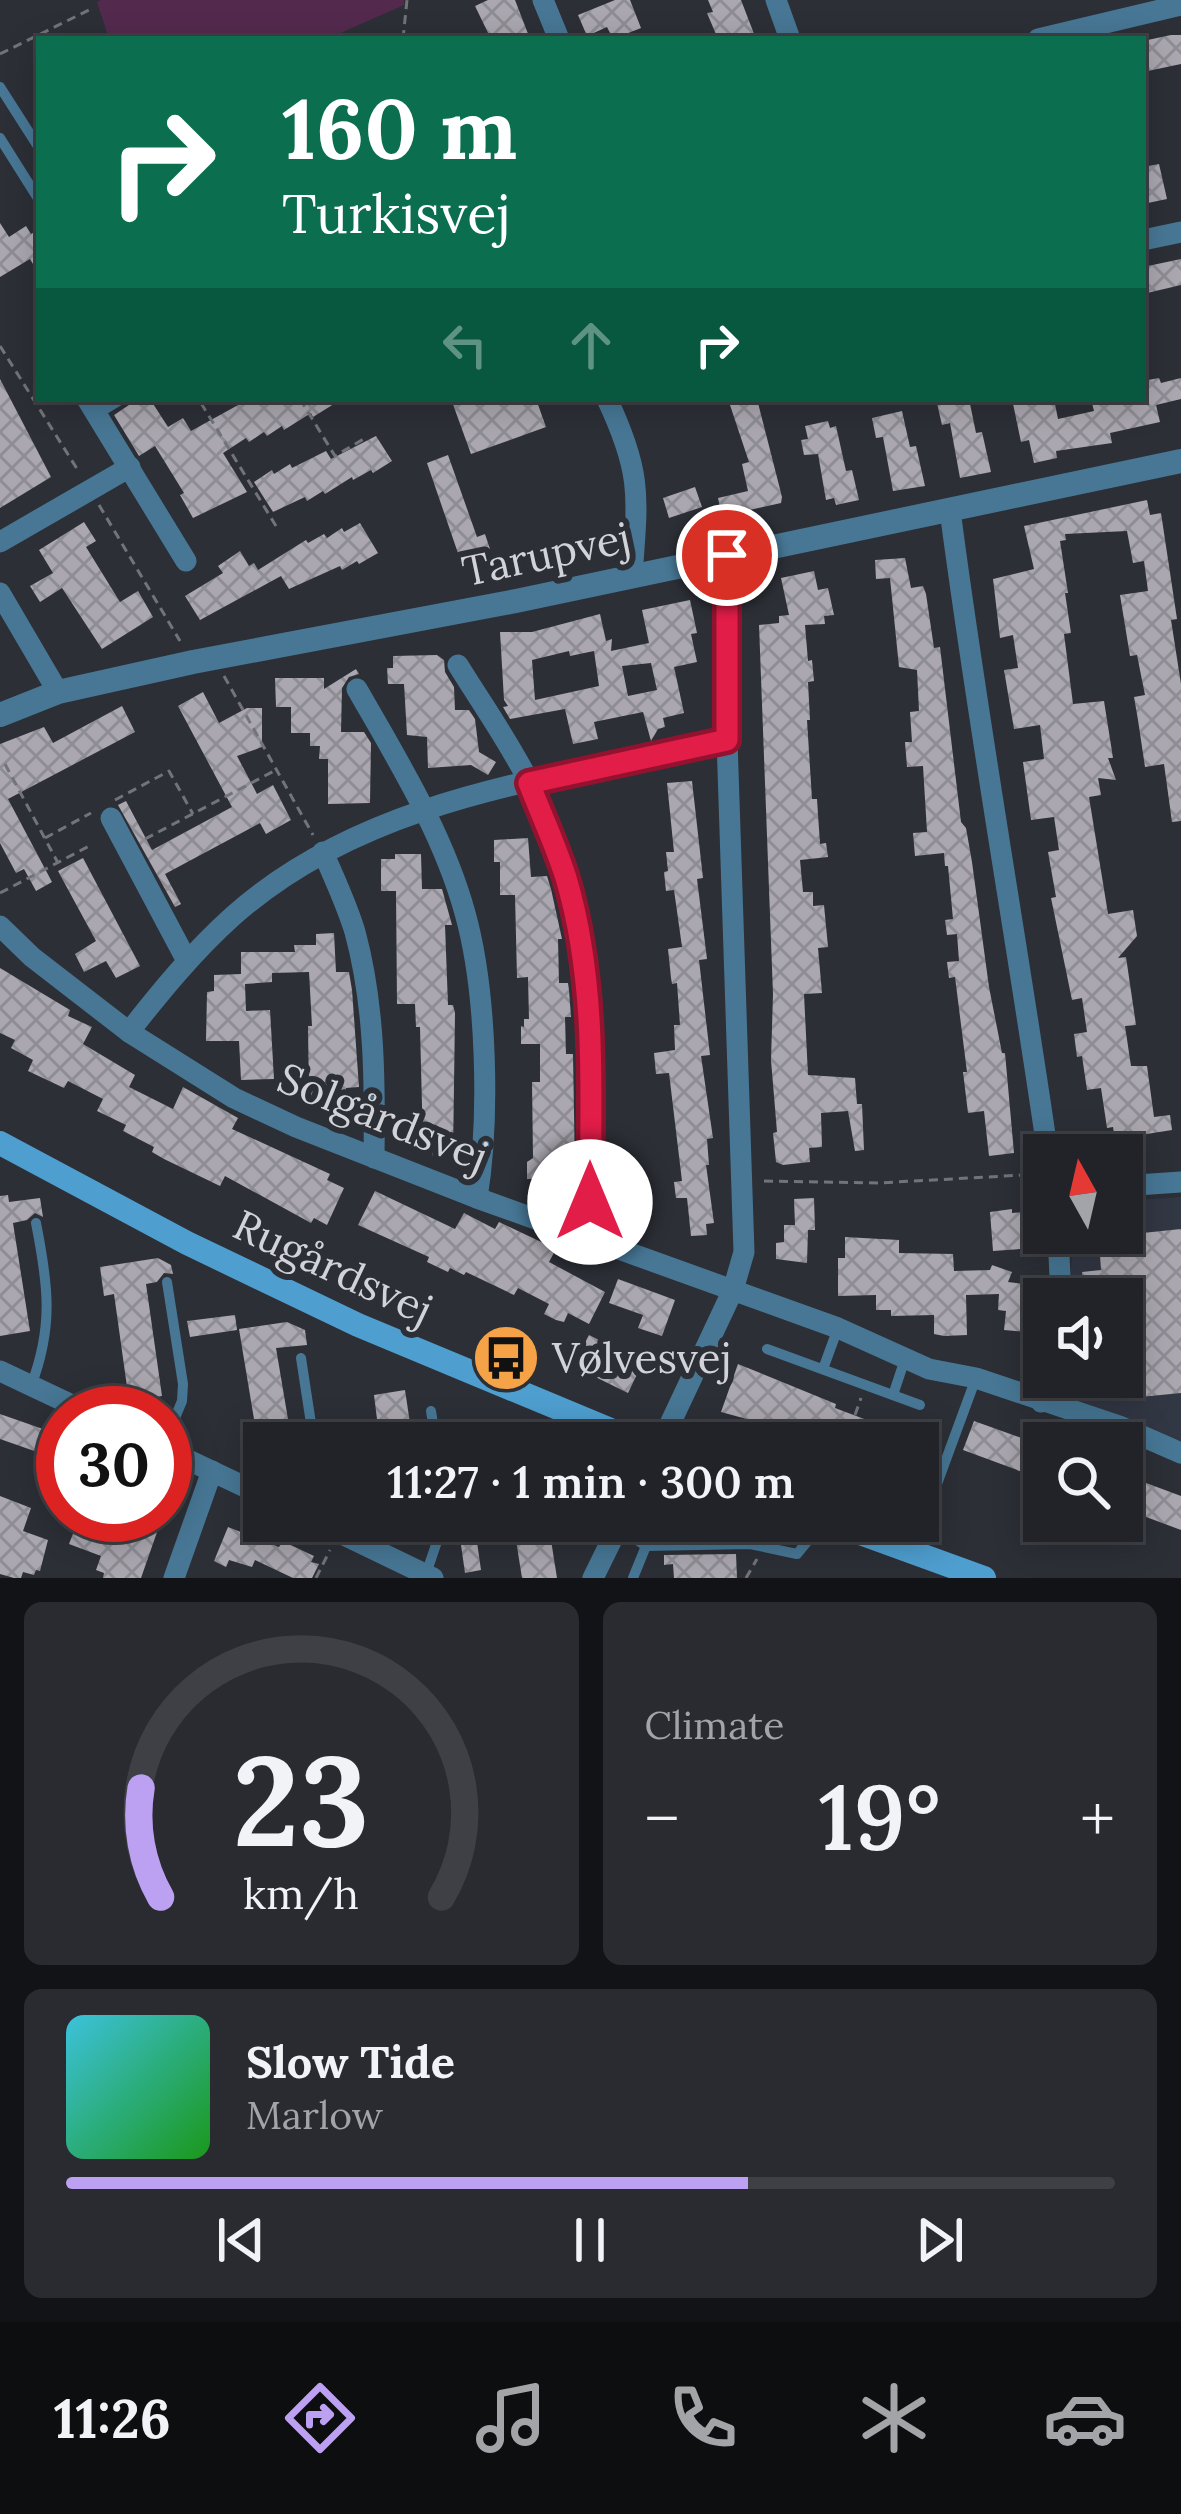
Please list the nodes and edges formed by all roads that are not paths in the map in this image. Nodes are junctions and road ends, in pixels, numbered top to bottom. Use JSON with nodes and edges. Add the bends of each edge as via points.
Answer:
{"nodes":[{"id":1,"x":543,"y":0,"type":"edge"},
{"id":2,"x":776,"y":0,"type":"edge"},
{"id":3,"x":1181,"y":5,"type":"edge"},
{"id":4,"x":558,"y":36,"type":"edge"},
{"id":5,"x":789,"y":36,"type":"edge"},
{"id":6,"x":1051,"y":36,"type":"edge"},
{"id":7,"x":0,"y":87,"type":"edge"},
{"id":8,"x":0,"y":139,"type":"edge"},
{"id":9,"x":36,"y":143,"type":"edge"},
{"id":10,"x":36,"y":195,"type":"edge"},
{"id":11,"x":1181,"y":232,"type":"edge"},
{"id":12,"x":1146,"y":239,"type":"edge"},
{"id":13,"x":608,"y":402,"type":"edge"},
{"id":14,"x":92,"y":406,"type":"edge"},
{"id":15,"x":1181,"y":461,"type":"edge"},
{"id":16,"x":130,"y":467,"type":"junction"},
{"id":17,"x":950,"y":510,"type":"junction"},
{"id":18,"x":0,"y":542,"type":"edge"},
{"id":19,"x":727,"y":555,"type":"junction"},
{"id":20,"x":186,"y":561,"type":"dead end"},
{"id":21,"x":632,"y":575,"type":"junction"},
{"id":22,"x":0,"y":593,"type":"edge"},
{"id":23,"x":458,"y":665,"type":"dead end"},
{"id":24,"x":357,"y":689,"type":"dead end"},
{"id":25,"x":58,"y":692,"type":"junction"},
{"id":26,"x":0,"y":715,"type":"edge"},
{"id":27,"x":727,"y":740,"type":"junction"},
{"id":28,"x":529,"y":783,"type":"junction"},
{"id":29,"x":424,"y":808,"type":"junction"},
{"id":30,"x":111,"y":818,"type":"dead end"},
{"id":31,"x":323,"y":852,"type":"junction"},
{"id":32,"x":0,"y":926,"type":"edge"},
{"id":33,"x":187,"y":961,"type":"junction"},
{"id":34,"x":129,"y":1032,"type":"junction"},
{"id":35,"x":1045,"y":1134,"type":"edge"},
{"id":36,"x":0,"y":1143,"type":"edge"},
{"id":37,"x":374,"y":1158,"type":"junction"},
{"id":38,"x":1181,"y":1181,"type":"edge"},
{"id":39,"x":1143,"y":1184,"type":"edge"},
{"id":40,"x":477,"y":1198,"type":"junction"},
{"id":41,"x":590,"y":1202,"type":"dead end"},
{"id":42,"x":36,"y":1222,"type":"dead end"},
{"id":43,"x":167,"y":1282,"type":"dead end"},
{"id":44,"x":733,"y":1290,"type":"junction"},
{"id":45,"x":838,"y":1328,"type":"junction"},
{"id":46,"x":766,"y":1348,"type":"dead end"},
{"id":47,"x":906,"y":1356,"type":"junction"},
{"id":48,"x":301,"y":1358,"type":"dead end"},
{"id":49,"x":823,"y":1370,"type":"junction"},
{"id":50,"x":0,"y":1371,"type":"edge"},
{"id":51,"x":976,"y":1378,"type":"junction"},
{"id":52,"x":32,"y":1386,"type":"junction"},
{"id":53,"x":183,"y":1386,"type":"edge"},
{"id":54,"x":36,"y":1388,"type":"edge"},
{"id":55,"x":893,"y":1395,"type":"junction"},
{"id":56,"x":1042,"y":1398,"type":"edge"},
{"id":57,"x":1041,"y":1402,"type":"junction"},
{"id":58,"x":920,"y":1405,"type":"dead end"},
{"id":59,"x":431,"y":1411,"type":"dead end"},
{"id":60,"x":311,"y":1422,"type":"edge"},
{"id":61,"x":433,"y":1422,"type":"edge"},
{"id":62,"x":591,"y":1422,"type":"edge"},
{"id":63,"x":671,"y":1422,"type":"edge"},
{"id":64,"x":1181,"y":1453,"type":"edge"},
{"id":65,"x":192,"y":1461,"type":"edge"},
{"id":66,"x":212,"y":1472,"type":"junction"},
{"id":67,"x":939,"y":1479,"type":"edge"},
{"id":68,"x":243,"y":1486,"type":"edge"},
{"id":69,"x":359,"y":1542,"type":"edge"},
{"id":70,"x":439,"y":1542,"type":"edge"},
{"id":71,"x":611,"y":1542,"type":"edge"},
{"id":72,"x":641,"y":1542,"type":"edge"},
{"id":73,"x":807,"y":1542,"type":"edge"},
{"id":74,"x":884,"y":1542,"type":"edge"},
{"id":75,"x":646,"y":1546,"type":"junction"},
{"id":76,"x":430,"y":1576,"type":"edge"},
{"id":77,"x":173,"y":1578,"type":"edge"},
{"id":78,"x":593,"y":1578,"type":"edge"},
{"id":79,"x":633,"y":1578,"type":"edge"},
{"id":80,"x":983,"y":1578,"type":"edge"}],
"edges":[{"from":1,"to":4,"type":"street"},
{"from":2,"to":5,"type":"street"},
{"from":3,"to":6,"type":"street"},
{"from":7,"to":9,"type":"lane"},
{"from":8,"to":10,"type":"lane"},
{"from":11,"to":12,"type":"street"},
{"from":13,"to":21,"type":"street","via":[[637,475]]},
{"from":14,"to":16,"type":"street"},
{"from":15,"to":17,"type":"street","name":"Tarupvej"},
{"from":16,"to":18,"type":"street"},
{"from":16,"to":20,"type":"street"},
{"from":17,"to":19,"type":"street","name":"Tarupvej"},
{"from":17,"to":35,"type":"street"},
{"from":19,"to":21,"type":"street","name":"Tarupvej"},
{"from":19,"to":27,"type":"street"},
{"from":21,"to":25,"type":"street","name":"Tarupvej"},
{"from":22,"to":25,"type":"street"},
{"from":23,"to":28,"type":"street"},
{"from":24,"to":29,"type":"street"},
{"from":25,"to":26,"type":"street","name":"Tarupvej"},
{"from":27,"to":28,"type":"street"},
{"from":27,"to":44,"type":"street","via":[[744,1252]]},
{"from":28,"to":29,"type":"street"},
{"from":28,"to":41,"type":"street","via":[[566,879],[585,971]]},
{"from":29,"to":31,"type":"street"},
{"from":29,"to":40,"type":"street","via":[[466,914],[482,1013]]},
{"from":30,"to":33,"type":"street"},
{"from":31,"to":33,"type":"street","via":[[234,914]]},
{"from":31,"to":37,"type":"street","via":[[354,929],[368,993]]},
{"from":32,"to":34,"type":"street","name":"Solgårdsvej"},
{"from":33,"to":34,"type":"street"},
{"from":34,"to":37,"type":"street","name":"Solgårdsvej","via":[[234,1098]]},
{"from":36,"to":62,"type":"main road","name":"Rugårdsvej","via":[[358,1325]]},
{"from":37,"to":40,"type":"street","name":"Solgårdsvej"},
{"from":38,"to":39,"type":"street"},
{"from":40,"to":44,"type":"street","name":"Solgårdsvej"},
{"from":42,"to":52,"type":"lane","via":[[49,1322]]},
{"from":43,"to":53,"type":"lane"},
{"from":44,"to":45,"type":"street","name":"Solgårdsvej"},
{"from":44,"to":63,"type":"street"},
{"from":45,"to":47,"type":"street","name":"Solgårdsvej"},
{"from":45,"to":49,"type":"lane"},
{"from":46,"to":49,"type":"lane"},
{"from":47,"to":51,"type":"street","name":"Solgårdsvej"},
{"from":47,"to":55,"type":"lane"},
{"from":48,"to":60,"type":"lane"},
{"from":49,"to":55,"type":"lane"},
{"from":50,"to":52,"type":"street"},
{"from":51,"to":57,"type":"street","name":"Solgårdsvej"},
{"from":51,"to":67,"type":"lane"},
{"from":52,"to":54,"type":"street"},
{"from":55,"to":58,"type":"lane"},
{"from":56,"to":57,"type":"street"},
{"from":57,"to":64,"type":"street","name":"Solgårdsvej"},
{"from":59,"to":61,"type":"lane"},
{"from":65,"to":66,"type":"street"},
{"from":66,"to":68,"type":"street"},
{"from":66,"to":77,"type":"street"},
{"from":69,"to":76,"type":"street"},
{"from":70,"to":76,"type":"lane"},
{"from":71,"to":78,"type":"street"},
{"from":72,"to":75,"type":"lane"},
{"from":73,"to":75,"type":"lane","via":[[796,1554]]},
{"from":74,"to":80,"type":"main road"},
{"from":75,"to":79,"type":"lane"}]}
